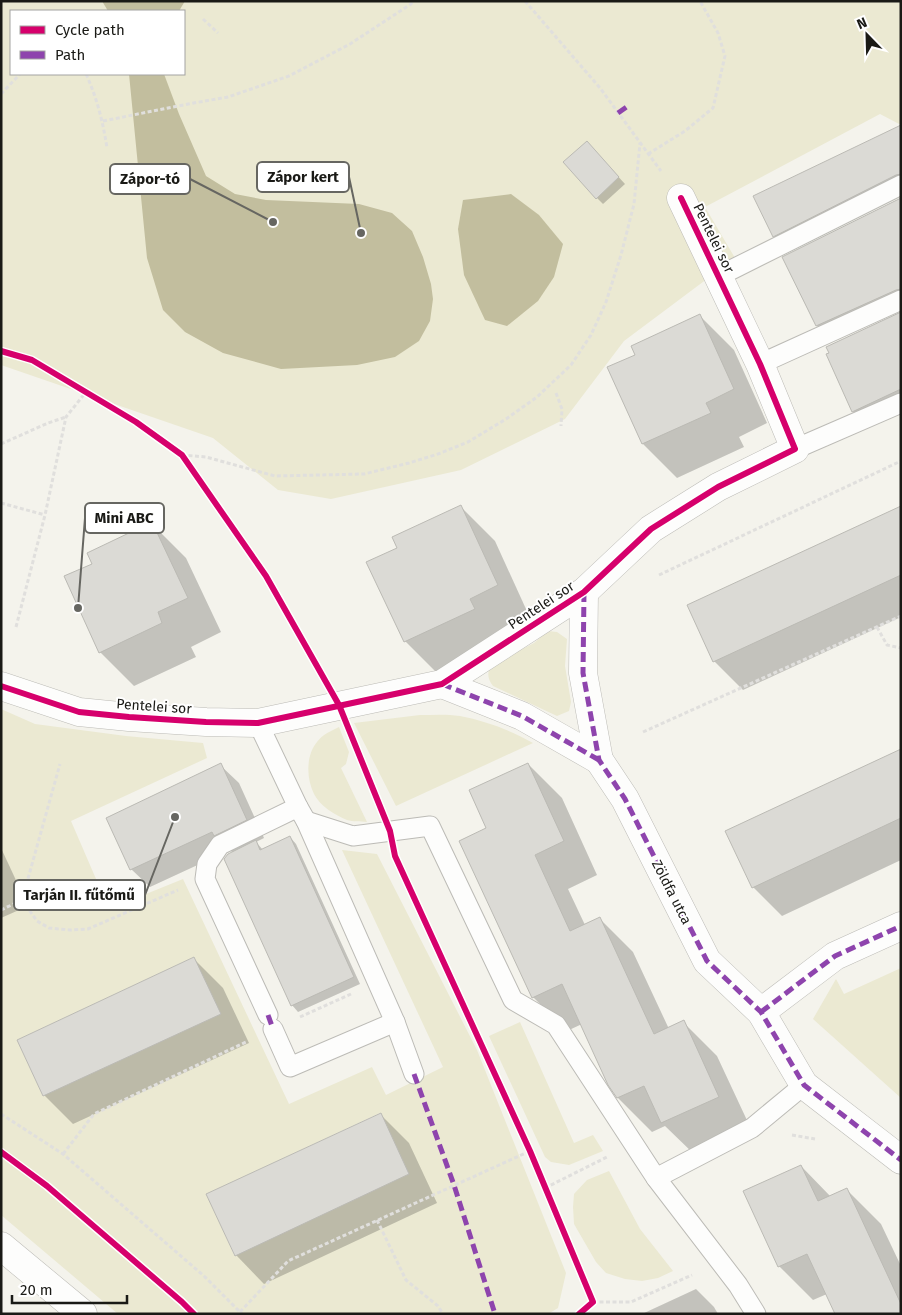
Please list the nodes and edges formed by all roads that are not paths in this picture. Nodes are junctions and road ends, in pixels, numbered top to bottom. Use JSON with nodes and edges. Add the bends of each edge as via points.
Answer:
{"nodes":[{"id":1,"x":901,"y":185,"type":"edge"},
{"id":2,"x":681,"y":198,"type":"road end"},
{"id":3,"x":719,"y":276,"type":"junction"},
{"id":4,"x":901,"y":300,"type":"edge"},
{"id":5,"x":760,"y":364,"type":"junction"},
{"id":6,"x":901,"y":403,"type":"edge"},
{"id":7,"x":795,"y":449,"type":"junction"},
{"id":8,"x":584,"y":592,"type":"junction"},
{"id":9,"x":442,"y":684,"type":"junction"},
{"id":10,"x":1,"y":686,"type":"edge"},
{"id":11,"x":258,"y":723,"type":"junction"},
{"id":12,"x":599,"y":760,"type":"junction"},
{"id":13,"x":302,"y":814,"type":"junction"},
{"id":14,"x":901,"y":926,"type":"edge"},
{"id":15,"x":761,"y":1012,"type":"junction"},
{"id":16,"x":395,"y":1022,"type":"junction"},
{"id":17,"x":414,"y":1074,"type":"dead end"},
{"id":18,"x":804,"y":1085,"type":"junction"},
{"id":19,"x":901,"y":1160,"type":"edge"},
{"id":20,"x":656,"y":1178,"type":"junction"},
{"id":21,"x":1,"y":1246,"type":"edge"},
{"id":22,"x":82,"y":1314,"type":"edge"},
{"id":23,"x":756,"y":1314,"type":"edge"}],
"edges":[{"from":1,"to":3,"type":"lane"},
{"from":2,"to":3,"type":"street","name":"Pentelei sor"},
{"from":3,"to":5,"type":"street","name":"Pentelei sor"},
{"from":4,"to":5,"type":"lane"},
{"from":5,"to":7,"type":"street","name":"Pentelei sor"},
{"from":6,"to":7,"type":"lane"},
{"from":7,"to":8,"type":"street","name":"Pentelei sor","via":[[718,487],[651,529]]},
{"from":8,"to":9,"type":"street","name":"Pentelei sor"},
{"from":8,"to":12,"type":"street","name":"Zöldfa utca","via":[[584,673]]},
{"from":9,"to":11,"type":"street","name":"Pentelei sor"},
{"from":9,"to":12,"type":"street","name":"Zöldfa utca","via":[[522,716]]},
{"from":10,"to":11,"type":"street","name":"Pentelei sor","via":[[79,712]]},
{"from":11,"to":13,"type":"lane"},
{"from":12,"to":15,"type":"street","name":"Zöldfa utca","via":[[625,799],[708,961]]},
{"from":13,"to":16,"type":"lane"},
{"from":13,"to":16,"type":"lane","via":[[220,845],[207,864],[206,879],[290,1067]]},
{"from":13,"to":20,"type":"lane","via":[[353,836],[430,826],[513,1000],[556,1025]]},
{"from":14,"to":15,"type":"street","via":[[835,956]]},
{"from":15,"to":18,"type":"street","name":"Zöldfa utca"},
{"from":16,"to":17,"type":"lane"},
{"from":18,"to":19,"type":"street","name":"Zöldfa utca"},
{"from":18,"to":20,"type":"lane","via":[[752,1128]]},
{"from":20,"to":23,"type":"lane","via":[[738,1285]]},
{"from":21,"to":22,"type":"street"}]}
